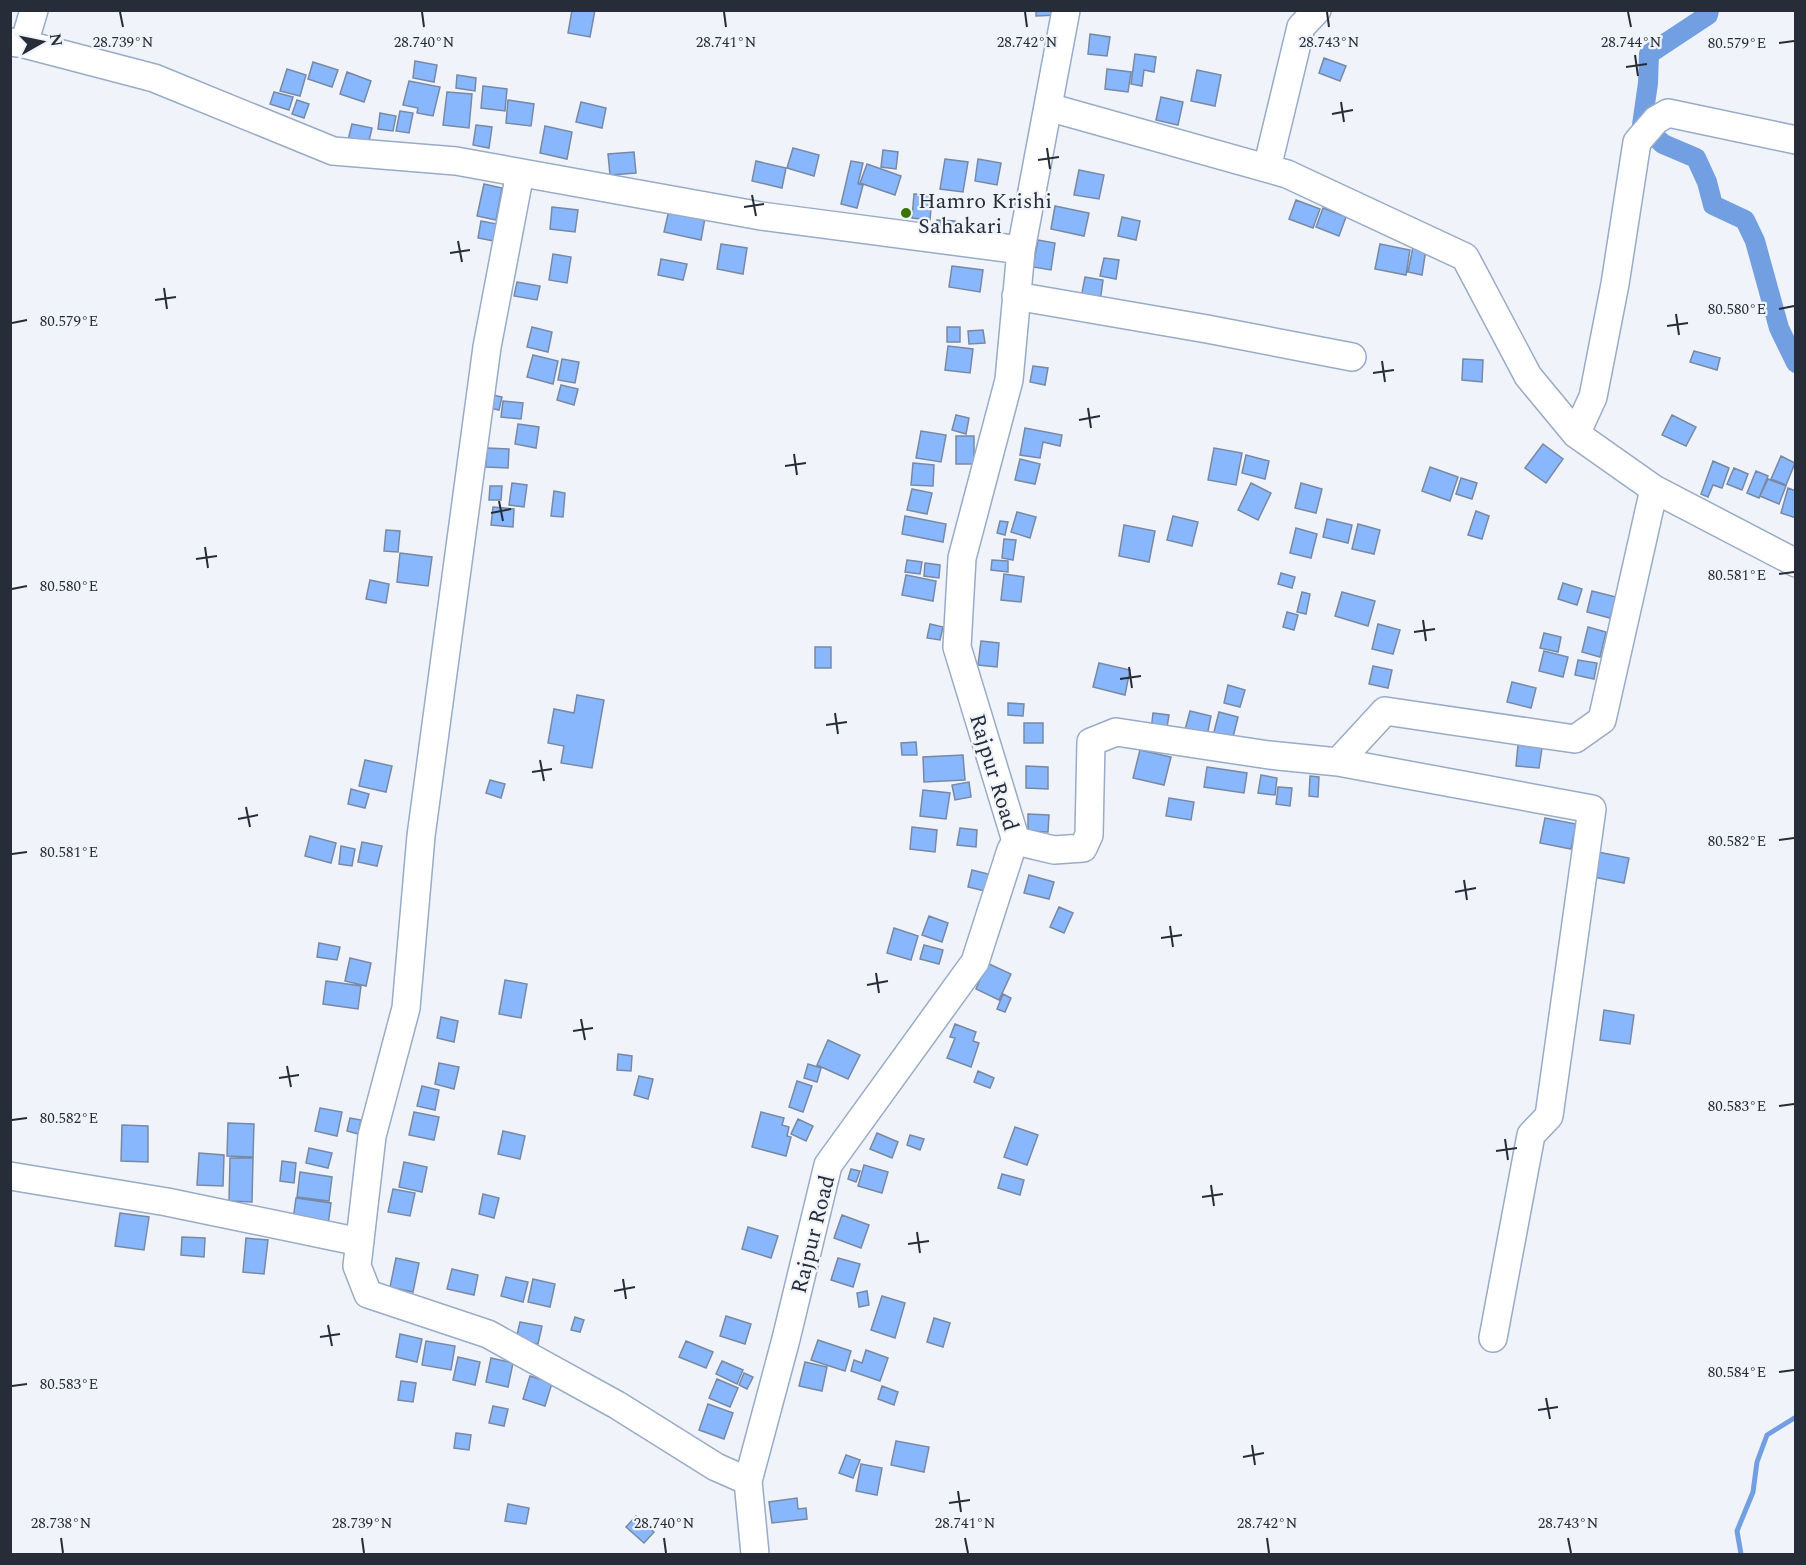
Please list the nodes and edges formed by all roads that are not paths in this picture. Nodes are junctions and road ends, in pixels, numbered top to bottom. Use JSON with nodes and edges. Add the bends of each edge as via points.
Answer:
{"nodes":[{"id":1,"x":34,"y":10,"type":"edge"},
{"id":2,"x":1066,"y":10,"type":"edge"},
{"id":3,"x":1317,"y":10,"type":"edge"},
{"id":4,"x":17,"y":43,"type":"edge"},
{"id":5,"x":1048,"y":107,"type":"junction"},
{"id":6,"x":1796,"y":140,"type":"edge"},
{"id":7,"x":1267,"y":168,"type":"junction"},
{"id":8,"x":520,"y":173,"type":"junction"},
{"id":9,"x":1021,"y":250,"type":"junction"},
{"id":10,"x":1016,"y":296,"type":"junction"},
{"id":11,"x":1352,"y":357,"type":"dead end"},
{"id":12,"x":1576,"y":434,"type":"junction"},
{"id":13,"x":1654,"y":489,"type":"junction"},
{"id":14,"x":1796,"y":563,"type":"edge"},
{"id":15,"x":1338,"y":762,"type":"junction"},
{"id":16,"x":1016,"y":841,"type":"junction"},
{"id":17,"x":10,"y":1176,"type":"edge"},
{"id":18,"x":360,"y":1242,"type":"junction"},
{"id":19,"x":1493,"y":1338,"type":"dead end"},
{"id":20,"x":748,"y":1481,"type":"junction"},
{"id":21,"x":755,"y":1554,"type":"edge"}],
"edges":[{"from":1,"to":4,"type":"street"},
{"from":2,"to":5,"type":"street","name":"Rajpur Road"},
{"from":3,"to":7,"type":"street","via":[[1301,27]]},
{"from":4,"to":8,"type":"street","via":[[153,78],[333,151],[456,161]]},
{"from":5,"to":7,"type":"street"},
{"from":5,"to":9,"type":"street","name":"Rajpur Road"},
{"from":6,"to":12,"type":"street","via":[[1668,113],[1636,142],[1593,397]]},
{"from":7,"to":12,"type":"street","via":[[1465,257],[1528,376]]},
{"from":8,"to":9,"type":"street","via":[[761,216]]},
{"from":8,"to":18,"type":"street","via":[[485,359],[421,836],[406,1008],[372,1136]]},
{"from":9,"to":10,"type":"street","name":"Rajpur Road"},
{"from":10,"to":11,"type":"street"},
{"from":10,"to":16,"type":"street","name":"Rajpur Road","via":[[1009,380],[962,558],[957,647]]},
{"from":12,"to":13,"type":"street"},
{"from":13,"to":14,"type":"street"},
{"from":13,"to":15,"type":"street","via":[[1602,720],[1575,739],[1385,711]]},
{"from":15,"to":16,"type":"street","via":[[1116,732],[1091,742],[1089,835],[1083,848],[1054,850]]},
{"from":15,"to":19,"type":"street","via":[[1592,808],[1549,1116],[1531,1135]]},
{"from":16,"to":20,"type":"street","name":"Rajpur Road","via":[[975,962],[828,1166]]},
{"from":17,"to":18,"type":"street"},
{"from":18,"to":20,"type":"street","via":[[357,1266],[368,1294],[488,1334],[716,1467]]},
{"from":20,"to":21,"type":"street","name":"Rajpur Road"}]}
